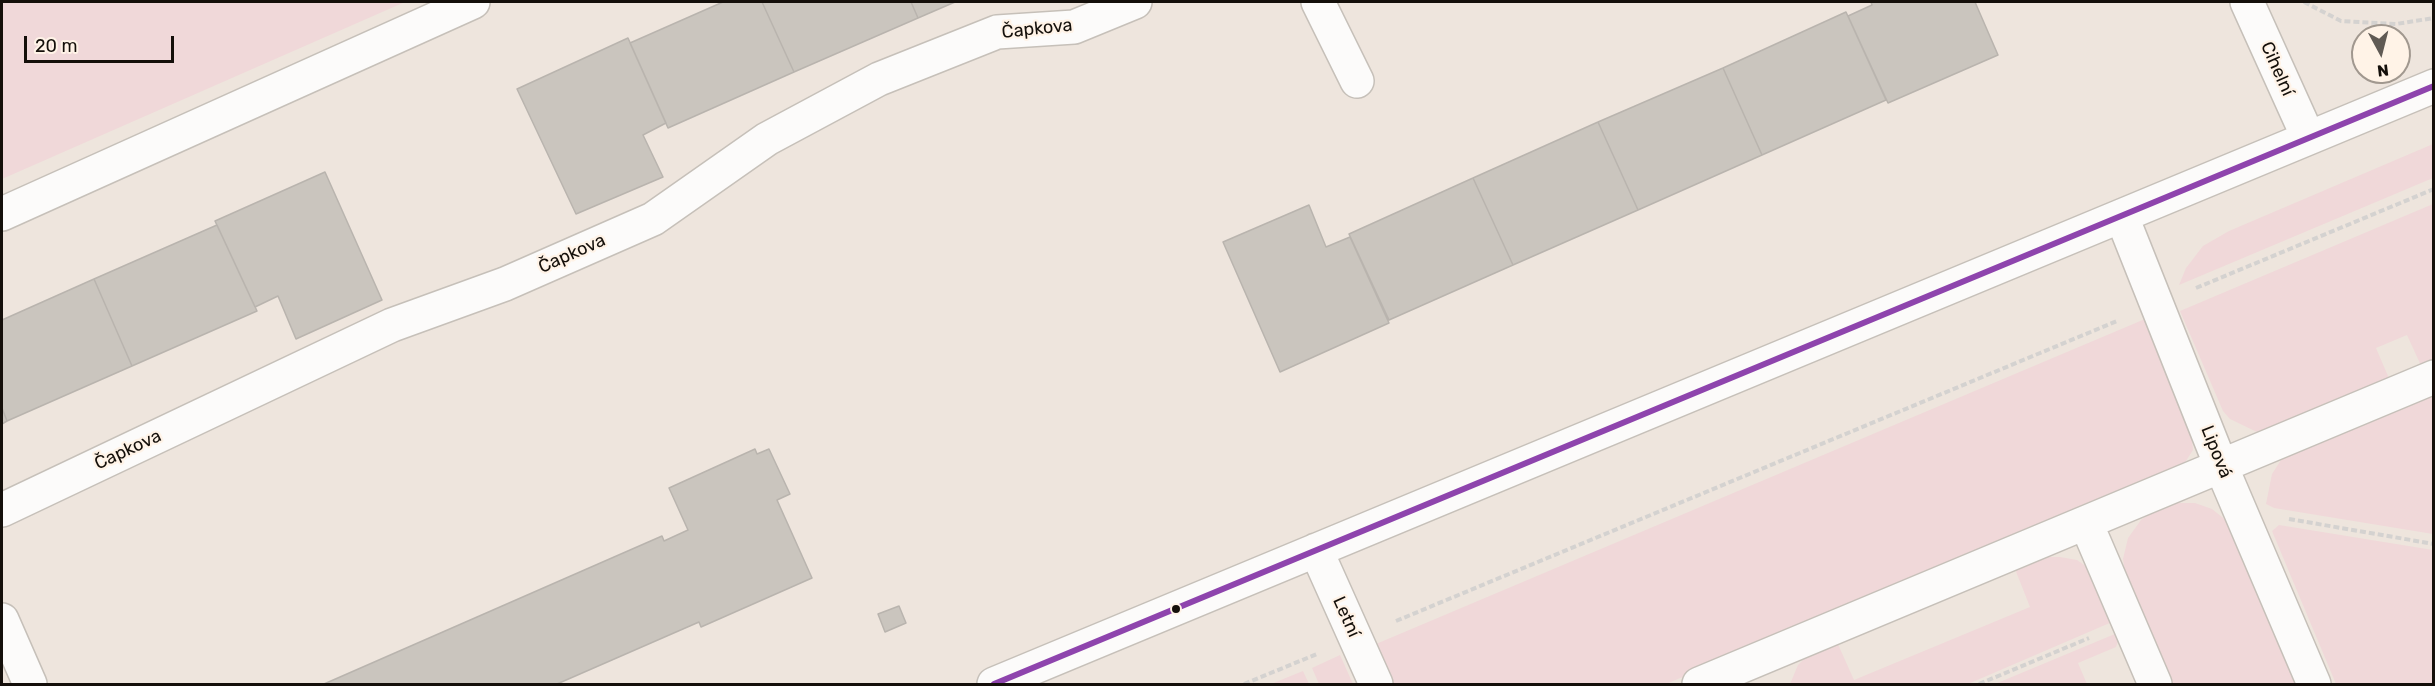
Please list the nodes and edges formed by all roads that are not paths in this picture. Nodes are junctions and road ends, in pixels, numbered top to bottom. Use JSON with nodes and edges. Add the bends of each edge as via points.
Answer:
{"nodes":[{"id":1,"x":473,"y":2,"type":"edge"},
{"id":2,"x":1135,"y":2,"type":"edge"},
{"id":3,"x":1318,"y":2,"type":"edge"},
{"id":4,"x":2247,"y":2,"type":"edge"},
{"id":5,"x":1357,"y":81,"type":"dead end"},
{"id":6,"x":2433,"y":86,"type":"edge"},
{"id":7,"x":2308,"y":137,"type":"junction"},
{"id":8,"x":2,"y":214,"type":"edge"},
{"id":9,"x":2122,"y":217,"type":"junction"},
{"id":10,"x":2433,"y":377,"type":"edge"},
{"id":11,"x":2222,"y":466,"type":"junction"},
{"id":12,"x":2,"y":510,"type":"edge"},
{"id":13,"x":2086,"y":523,"type":"junction"},
{"id":14,"x":1316,"y":550,"type":"junction"},
{"id":15,"x":2,"y":620,"type":"edge"},
{"id":16,"x":1760,"y":673,"type":"edge"},
{"id":17,"x":30,"y":684,"type":"edge"},
{"id":18,"x":994,"y":684,"type":"edge"},
{"id":19,"x":1376,"y":684,"type":"edge"},
{"id":20,"x":1699,"y":684,"type":"edge"},
{"id":21,"x":2155,"y":684,"type":"edge"},
{"id":22,"x":2314,"y":684,"type":"edge"}],
"edges":[{"from":1,"to":8,"type":"street"},
{"from":2,"to":12,"type":"street","name":"Čapkova","via":[[1074,27],[997,32],[879,79],[767,139],[652,219],[505,284],[392,325]]},
{"from":3,"to":5,"type":"street"},
{"from":4,"to":7,"type":"street","name":"Cihelní"},
{"from":6,"to":7,"type":"street"},
{"from":7,"to":9,"type":"street"},
{"from":9,"to":11,"type":"street","name":"Lipová"},
{"from":9,"to":14,"type":"street"},
{"from":10,"to":11,"type":"street"},
{"from":11,"to":13,"type":"street"},
{"from":11,"to":22,"type":"street","name":"Lipová"},
{"from":13,"to":16,"type":"street"},
{"from":13,"to":21,"type":"street"},
{"from":14,"to":18,"type":"street"},
{"from":14,"to":19,"type":"street","name":"Letní"},
{"from":15,"to":17,"type":"street"},
{"from":16,"to":20,"type":"street"}]}
